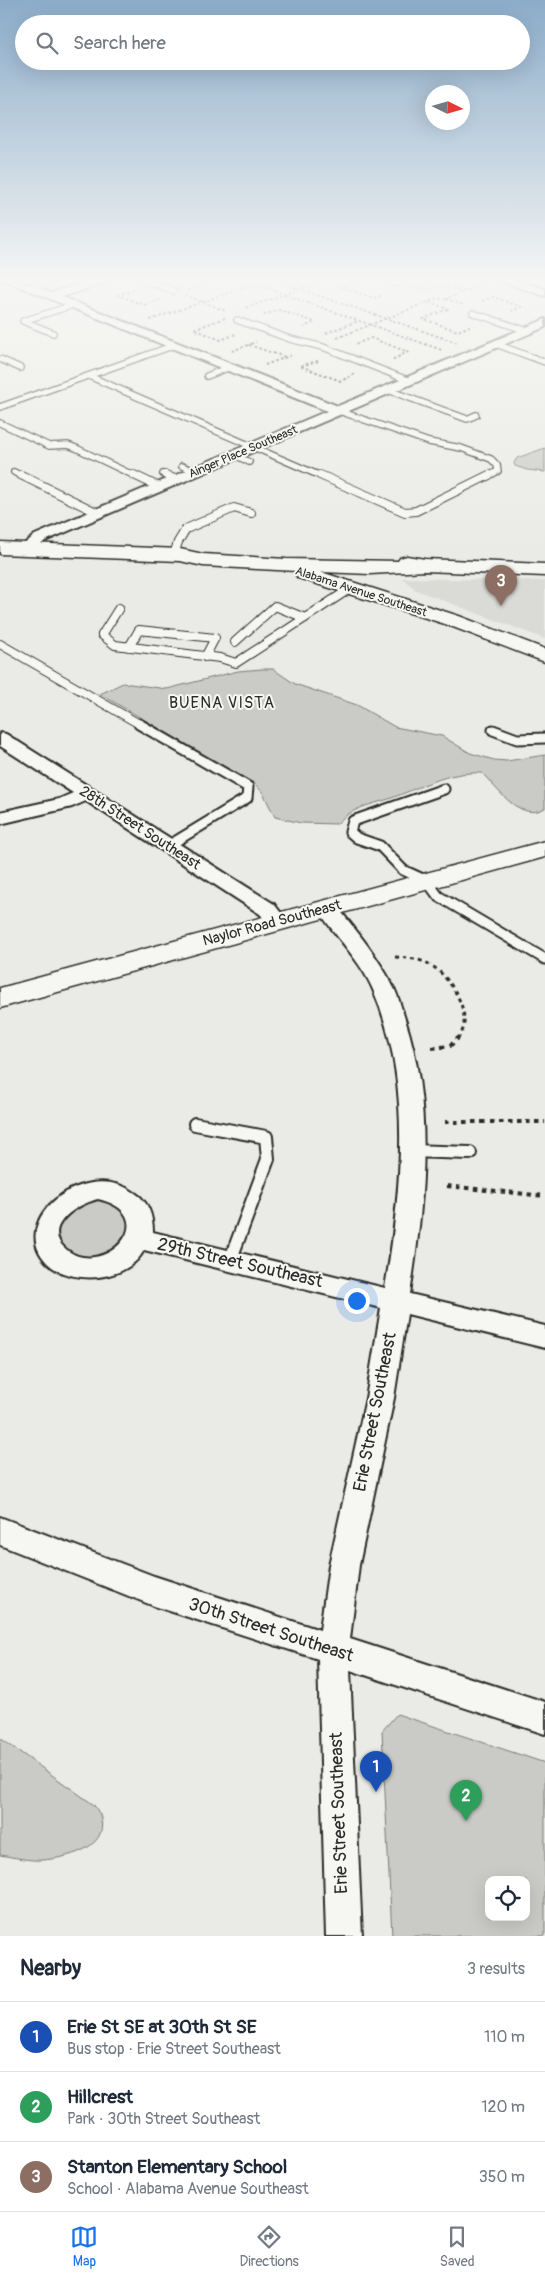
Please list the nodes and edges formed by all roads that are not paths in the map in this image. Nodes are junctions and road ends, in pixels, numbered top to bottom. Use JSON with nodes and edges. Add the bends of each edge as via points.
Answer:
{"nodes":[{"id":1,"x":107,"y":369,"type":"edge"},
{"id":2,"x":224,"y":369,"type":"edge"},
{"id":3,"x":236,"y":369,"type":"edge"},
{"id":4,"x":382,"y":369,"type":"edge"},
{"id":5,"x":435,"y":369,"type":"edge"},
{"id":6,"x":89,"y":376,"type":"junction"},
{"id":7,"x":207,"y":376,"type":"dead end"},
{"id":8,"x":410,"y":380,"type":"junction"},
{"id":9,"x":388,"y":390,"type":"junction"},
{"id":10,"x":0,"y":407,"type":"edge"},
{"id":11,"x":339,"y":410,"type":"junction"},
{"id":12,"x":476,"y":415,"type":"dead end"},
{"id":13,"x":0,"y":423,"type":"edge"},
{"id":14,"x":256,"y":446,"type":"junction"},
{"id":15,"x":234,"y":455,"type":"junction"},
{"id":16,"x":250,"y":462,"type":"dead end"},
{"id":17,"x":182,"y":466,"type":"dead end"},
{"id":18,"x":14,"y":472,"type":"dead end"},
{"id":19,"x":196,"y":472,"type":"junction"},
{"id":20,"x":166,"y":481,"type":"junction"},
{"id":21,"x":251,"y":512,"type":"dead end"},
{"id":22,"x":98,"y":513,"type":"junction"},
{"id":23,"x":0,"y":548,"type":"edge"},
{"id":24,"x":26,"y":549,"type":"junction"},
{"id":25,"x":177,"y":555,"type":"junction"},
{"id":26,"x":354,"y":562,"type":"junction"},
{"id":27,"x":269,"y":563,"type":"junction"},
{"id":28,"x":545,"y":570,"type":"edge"},
{"id":29,"x":351,"y":588,"type":"junction"},
{"id":30,"x":119,"y":608,"type":"dead end"},
{"id":31,"x":306,"y":618,"type":"junction"},
{"id":32,"x":452,"y":620,"type":"junction"},
{"id":33,"x":235,"y":642,"type":"dead end"},
{"id":34,"x":0,"y":644,"type":"edge"},
{"id":35,"x":129,"y":647,"type":"junction"},
{"id":36,"x":545,"y":656,"type":"edge"},
{"id":37,"x":205,"y":657,"type":"junction"},
{"id":38,"x":493,"y":730,"type":"dead end"},
{"id":39,"x":0,"y":738,"type":"edge"},
{"id":40,"x":545,"y":738,"type":"edge"},
{"id":41,"x":444,"y":789,"type":"dead end"},
{"id":42,"x":87,"y":794,"type":"junction"},
{"id":43,"x":0,"y":818,"type":"edge"},
{"id":44,"x":168,"y":846,"type":"junction"},
{"id":45,"x":545,"y":849,"type":"edge"},
{"id":46,"x":427,"y":881,"type":"junction"},
{"id":47,"x":327,"y":908,"type":"junction"},
{"id":48,"x":278,"y":922,"type":"junction"},
{"id":49,"x":545,"y":959,"type":"edge"},
{"id":50,"x":0,"y":998,"type":"edge"},
{"id":51,"x":195,"y":1124,"type":"dead end"},
{"id":52,"x":411,"y":1151,"type":"junction"},
{"id":53,"x":470,"y":1153,"type":"dead end"},
{"id":54,"x":139,"y":1240,"type":"dead end"},
{"id":55,"x":230,"y":1261,"type":"junction"},
{"id":56,"x":396,"y":1300,"type":"junction"},
{"id":57,"x":545,"y":1337,"type":"edge"},
{"id":58,"x":0,"y":1531,"type":"edge"},
{"id":59,"x":333,"y":1651,"type":"junction"},
{"id":60,"x":545,"y":1718,"type":"edge"},
{"id":61,"x":344,"y":1936,"type":"edge"}],
"edges":[{"from":1,"to":6,"type":"lane"},
{"from":2,"to":7,"type":"lane"},
{"from":3,"to":11,"type":"street"},
{"from":4,"to":8,"type":"lane"},
{"from":5,"to":8,"type":"street","name":"Ainger Place Southeast"},
{"from":6,"to":10,"type":"lane"},
{"from":6,"to":14,"type":"lane"},
{"from":8,"to":9,"type":"street","name":"Ainger Place Southeast"},
{"from":9,"to":11,"type":"street","name":"Ainger Place Southeast"},
{"from":9,"to":12,"type":"lane","via":[[467,419]]},
{"from":11,"to":14,"type":"street","name":"Ainger Place Southeast"},
{"from":11,"to":14,"type":"lane","via":[[429,442],[461,448],[491,459],[498,471],[416,511],[405,512]]},
{"from":13,"to":20,"type":"lane","via":[[49,446],[68,445]]},
{"from":14,"to":15,"type":"street","name":"Ainger Place Southeast"},
{"from":15,"to":16,"type":"lane"},
{"from":15,"to":19,"type":"street","name":"Ainger Place Southeast"},
{"from":17,"to":19,"type":"lane"},
{"from":18,"to":22,"type":"lane"},
{"from":19,"to":20,"type":"street","name":"Ainger Place Southeast"},
{"from":20,"to":22,"type":"street","name":"Ainger Place Southeast"},
{"from":21,"to":25,"type":"lane","via":[[234,508],[186,529],[178,542]]},
{"from":22,"to":24,"type":"street","name":"Ainger Place Southeast","via":[[40,538]]},
{"from":23,"to":24,"type":"main road","name":"Alabama Avenue Southeast"},
{"from":24,"to":25,"type":"main road","name":"Alabama Avenue Southeast"},
{"from":25,"to":26,"type":"main road","name":"Alabama Avenue Southeast","via":[[205,552]]},
{"from":25,"to":27,"type":"main road","name":"Alabama Avenue Southeast","via":[[203,560]]},
{"from":26,"to":27,"type":"main road","name":"Alabama Avenue Southeast"},
{"from":26,"to":28,"type":"main road","via":[[398,568],[425,565]]},
{"from":26,"to":32,"type":"main road","name":"Alabama Avenue Southeast"},
{"from":27,"to":29,"type":"main road","name":"Alabama Avenue Southeast"},
{"from":29,"to":31,"type":"lane"},
{"from":29,"to":32,"type":"main road","name":"Alabama Avenue Southeast"},
{"from":30,"to":35,"type":"lane","via":[[102,635],[115,645]]},
{"from":31,"to":33,"type":"lane","via":[[275,606]]},
{"from":31,"to":37,"type":"lane","via":[[236,663]]},
{"from":32,"to":36,"type":"main road","name":"Alabama Avenue Southeast"},
{"from":34,"to":44,"type":"lane","via":[[248,787],[247,798]]},
{"from":35,"to":37,"type":"lane"},
{"from":35,"to":37,"type":"lane","via":[[140,630],[215,638]]},
{"from":38,"to":40,"type":"lane","via":[[517,738]]},
{"from":39,"to":42,"type":"street","name":"28th Street Southeast"},
{"from":41,"to":46,"type":"lane","via":[[353,821],[350,832],[380,846],[403,870]]},
{"from":42,"to":43,"type":"street","via":[[65,803]]},
{"from":42,"to":44,"type":"street","name":"28th Street Southeast"},
{"from":44,"to":48,"type":"street","name":"28th Street Southeast","via":[[267,909]]},
{"from":45,"to":46,"type":"main road","name":"Naylor Road Southeast"},
{"from":46,"to":47,"type":"main road","name":"Naylor Road Southeast"},
{"from":46,"to":49,"type":"lane","via":[[438,896]]},
{"from":47,"to":48,"type":"main road","name":"Naylor Road Southeast"},
{"from":47,"to":52,"type":"street","name":"Erie Street Southeast","via":[[363,953],[385,992],[403,1048],[412,1126]]},
{"from":48,"to":50,"type":"main road","name":"Naylor Road Southeast"},
{"from":51,"to":55,"type":"lane","via":[[266,1137],[268,1159]]},
{"from":52,"to":53,"type":"lane"},
{"from":52,"to":56,"type":"street","name":"Erie Street Southeast","via":[[407,1232]]},
{"from":54,"to":55,"type":"street","name":"29th Street Southeast"},
{"from":55,"to":56,"type":"street","name":"29th Street Southeast"},
{"from":56,"to":57,"type":"street","name":"29th Street Southeast"},
{"from":56,"to":59,"type":"street","name":"Erie Street Southeast","via":[[380,1398],[344,1565]]},
{"from":58,"to":59,"type":"street","name":"30th Street Southeast","via":[[154,1591]]},
{"from":59,"to":60,"type":"street","name":"30th Street Southeast"},
{"from":59,"to":61,"type":"street","name":"Erie Street Southeast"}]}
